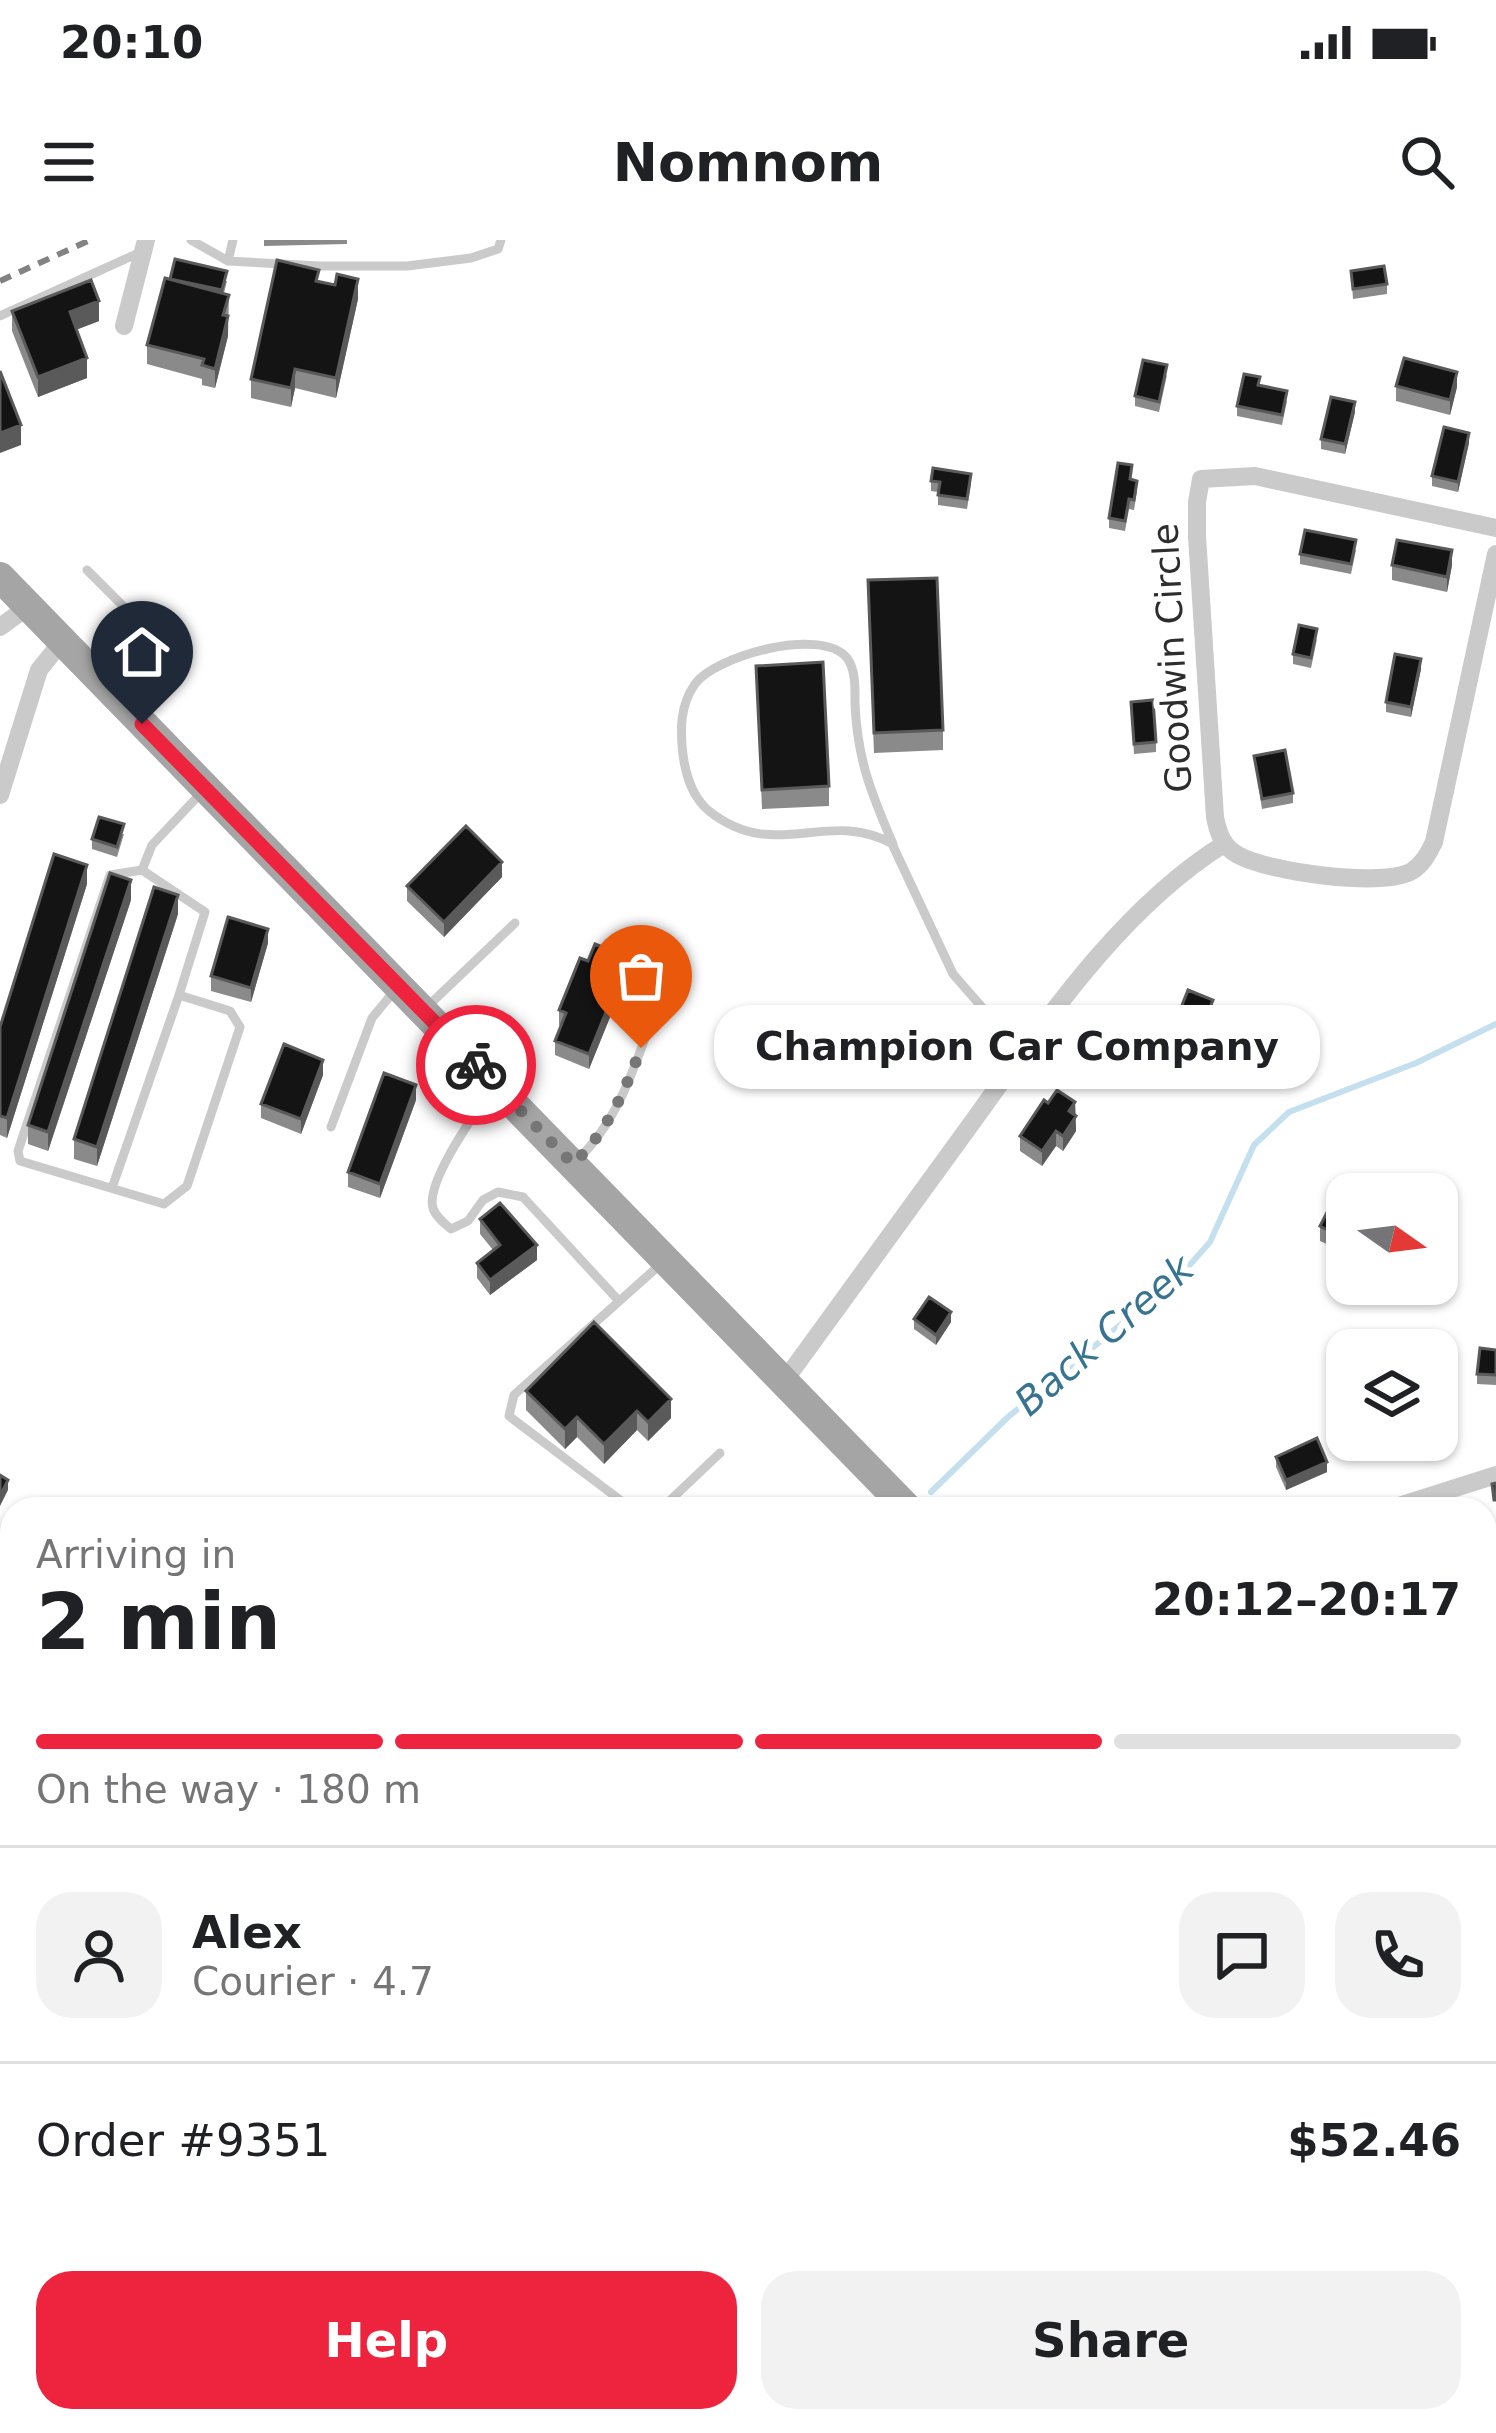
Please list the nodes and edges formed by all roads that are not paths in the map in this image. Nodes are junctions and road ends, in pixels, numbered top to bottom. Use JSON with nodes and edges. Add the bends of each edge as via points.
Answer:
{"nodes":[{"id":1,"x":191,"y":240,"type":"edge"},
{"id":2,"x":233,"y":240,"type":"edge"},
{"id":3,"x":501,"y":240,"type":"edge"},
{"id":4,"x":144,"y":245,"type":"edge"},
{"id":5,"x":228,"y":261,"type":"junction"},
{"id":6,"x":0,"y":316,"type":"edge"},
{"id":7,"x":124,"y":326,"type":"dead end"},
{"id":8,"x":1496,"y":527,"type":"edge"},
{"id":9,"x":1496,"y":554,"type":"edge"},
{"id":10,"x":87,"y":570,"type":"dead end"},
{"id":11,"x":0,"y":577,"type":"edge"},
{"id":12,"x":29,"y":606,"type":"junction"},
{"id":13,"x":0,"y":627,"type":"edge"},
{"id":14,"x":63,"y":640,"type":"junction"},
{"id":15,"x":107,"y":687,"type":"junction"},
{"id":16,"x":206,"y":788,"type":"junction"},
{"id":17,"x":0,"y":795,"type":"edge"},
{"id":18,"x":893,"y":844,"type":"junction"},
{"id":19,"x":1224,"y":844,"type":"junction"},
{"id":20,"x":142,"y":870,"type":"junction"},
{"id":21,"x":515,"y":923,"type":"dead end"},
{"id":22,"x":610,"y":947,"type":"edge"},
{"id":23,"x":399,"y":985,"type":"junction"},
{"id":24,"x":179,"y":995,"type":"junction"},
{"id":25,"x":423,"y":1010,"type":"junction"},
{"id":26,"x":1022,"y":1053,"type":"junction"},
{"id":27,"x":495,"y":1084,"type":"junction"},
{"id":28,"x":331,"y":1127,"type":"dead end"},
{"id":29,"x":573,"y":1164,"type":"junction"},
{"id":30,"x":112,"y":1189,"type":"junction"},
{"id":31,"x":666,"y":1259,"type":"junction"},
{"id":32,"x":619,"y":1301,"type":"junction"},
{"id":33,"x":785,"y":1380,"type":"junction"},
{"id":34,"x":720,"y":1453,"type":"dead end"},
{"id":35,"x":1496,"y":1475,"type":"edge"},
{"id":36,"x":616,"y":1497,"type":"edge"},
{"id":37,"x":674,"y":1497,"type":"edge"},
{"id":38,"x":897,"y":1497,"type":"edge"},
{"id":39,"x":1427,"y":1497,"type":"edge"}],
"edges":[{"from":1,"to":5,"type":"lane"},
{"from":2,"to":5,"type":"lane"},
{"from":3,"to":5,"type":"lane","via":[[498,249],[471,258],[407,266]]},
{"from":4,"to":6,"type":"lane"},
{"from":4,"to":7,"type":"street"},
{"from":8,"to":19,"type":"street","name":"Goodwin Circle","via":[[1255,476],[1201,478],[1210,747]]},
{"from":9,"to":19,"type":"street","via":[[1425,861],[1389,878],[1322,876],[1251,860]]},
{"from":10,"to":15,"type":"lane","via":[[141,624]]},
{"from":11,"to":12,"type":"main road"},
{"from":12,"to":13,"type":"street"},
{"from":12,"to":14,"type":"main road"},
{"from":14,"to":15,"type":"main road"},
{"from":14,"to":17,"type":"street","via":[[39,670]]},
{"from":15,"to":16,"type":"main road"},
{"from":16,"to":20,"type":"lane","via":[[152,845]]},
{"from":16,"to":23,"type":"main road"},
{"from":18,"to":18,"type":"lane","via":[[859,757],[846,657],[824,645],[786,646],[728,662],[692,687],[680,732],[695,798],[707,810],[757,836],[845,828]]},
{"from":18,"to":26,"type":"lane","via":[[953,974]]},
{"from":19,"to":26,"type":"street","via":[[1142,910]]},
{"from":20,"to":24,"type":"lane","via":[[205,912]]},
{"from":20,"to":30,"type":"lane","via":[[110,874],[18,1151],[20,1161]]},
{"from":21,"to":25,"type":"lane"},
{"from":22,"to":29,"type":"lane","via":[[649,978],[657,1005],[625,1090],[596,1143]]},
{"from":23,"to":25,"type":"main road"},
{"from":23,"to":28,"type":"lane","via":[[372,1018]]},
{"from":24,"to":30,"type":"lane"},
{"from":24,"to":30,"type":"lane","via":[[230,1011],[240,1027],[187,1186],[164,1204]]},
{"from":25,"to":27,"type":"main road"},
{"from":26,"to":33,"type":"street"},
{"from":27,"to":29,"type":"main road"},
{"from":27,"to":32,"type":"lane","via":[[450,1154],[431,1196],[433,1211],[451,1229],[498,1192],[523,1197]]},
{"from":29,"to":31,"type":"main road"},
{"from":31,"to":32,"type":"lane"},
{"from":31,"to":33,"type":"main road"},
{"from":32,"to":36,"type":"lane","via":[[514,1395],[509,1416]]},
{"from":33,"to":38,"type":"main road"},
{"from":34,"to":37,"type":"lane"},
{"from":35,"to":39,"type":"street"}]}
